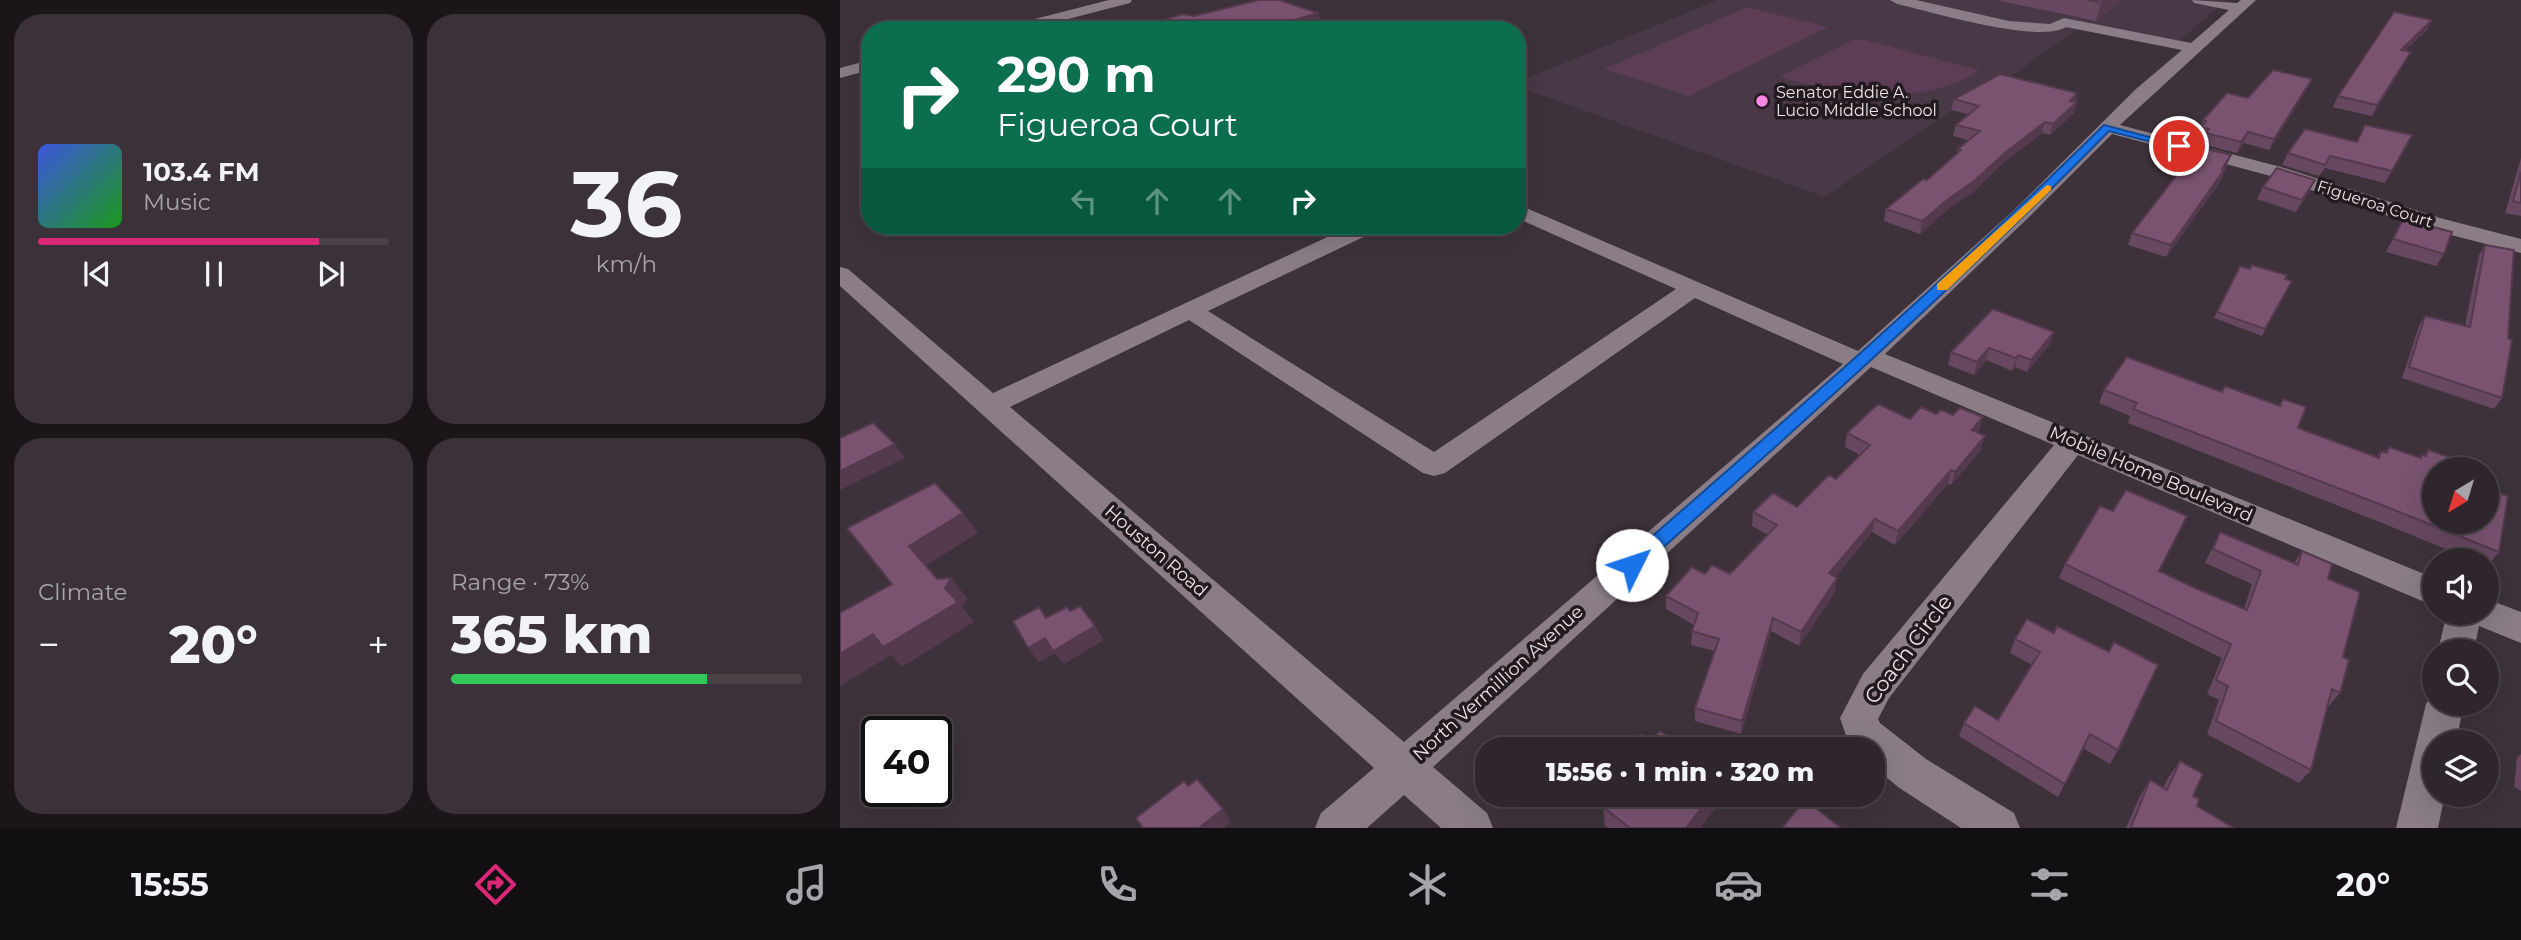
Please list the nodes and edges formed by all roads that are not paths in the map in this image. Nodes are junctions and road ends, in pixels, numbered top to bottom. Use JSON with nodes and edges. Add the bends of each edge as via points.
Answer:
{"nodes":[{"id":1,"x":1125,"y":0,"type":"edge"},
{"id":2,"x":1897,"y":0,"type":"edge"},
{"id":3,"x":1961,"y":0,"type":"edge"},
{"id":4,"x":2199,"y":0,"type":"edge"},
{"id":5,"x":2245,"y":4,"type":"edge"},
{"id":6,"x":1043,"y":21,"type":"edge"},
{"id":7,"x":2064,"y":22,"type":"junction"},
{"id":8,"x":2194,"y":48,"type":"junction"},
{"id":9,"x":861,"y":67,"type":"edge"},
{"id":10,"x":840,"y":73,"type":"edge"},
{"id":11,"x":2107,"y":127,"type":"junction"},
{"id":12,"x":1526,"y":214,"type":"edge"},
{"id":13,"x":1349,"y":235,"type":"edge"},
{"id":14,"x":2521,"y":246,"type":"edge"},
{"id":15,"x":840,"y":274,"type":"edge"},
{"id":16,"x":1694,"y":288,"type":"junction"},
{"id":17,"x":1190,"y":310,"type":"junction"},
{"id":18,"x":1864,"y":359,"type":"junction"},
{"id":19,"x":990,"y":405,"type":"junction"},
{"id":20,"x":2073,"y":441,"type":"junction"},
{"id":21,"x":2422,"y":587,"type":"edge"},
{"id":22,"x":2499,"y":619,"type":"edge"},
{"id":23,"x":2521,"y":628,"type":"edge"},
{"id":24,"x":1403,"y":767,"type":"junction"},
{"id":25,"x":2422,"y":805,"type":"edge"},
{"id":26,"x":1336,"y":828,"type":"edge"},
{"id":27,"x":1472,"y":828,"type":"edge"},
{"id":28,"x":1999,"y":828,"type":"edge"},
{"id":29,"x":2417,"y":828,"type":"edge"}],
"edges":[{"from":1,"to":6,"type":"street"},
{"from":2,"to":7,"type":"street","via":[[2009,25],[2053,29]]},
{"from":3,"to":7,"type":"street"},
{"from":4,"to":5,"type":"street"},
{"from":5,"to":8,"type":"street","name":"North Vermillion Avenue"},
{"from":7,"to":8,"type":"street"},
{"from":8,"to":11,"type":"street","name":"North Vermillion Avenue"},
{"from":9,"to":10,"type":"street"},
{"from":11,"to":14,"type":"street","name":"Figueroa Court","via":[[2274,171],[2432,223]]},
{"from":11,"to":18,"type":"street","name":"North Vermillion Avenue","via":[[2020,215]]},
{"from":12,"to":16,"type":"street","name":"Mobile Home Boulevard"},
{"from":13,"to":17,"type":"street"},
{"from":15,"to":19,"type":"street","name":"Houston Road"},
{"from":16,"to":17,"type":"street","via":[[1434,466]]},
{"from":16,"to":18,"type":"street","name":"Mobile Home Boulevard"},
{"from":17,"to":19,"type":"street"},
{"from":18,"to":20,"type":"street","name":"Mobile Home Boulevard"},
{"from":18,"to":24,"type":"street","name":"North Vermillion Avenue"},
{"from":19,"to":24,"type":"street","name":"Houston Road"},
{"from":20,"to":21,"type":"street","name":"Mobile Home Boulevard"},
{"from":20,"to":28,"type":"street","name":"Coach Circle","via":[[1876,686],[1859,718],[1864,734],[1912,773]]},
{"from":22,"to":23,"type":"street"},
{"from":24,"to":26,"type":"street","name":"North Vermillion Avenue"},
{"from":24,"to":27,"type":"street","name":"Houston Road"},
{"from":25,"to":29,"type":"street"}]}
